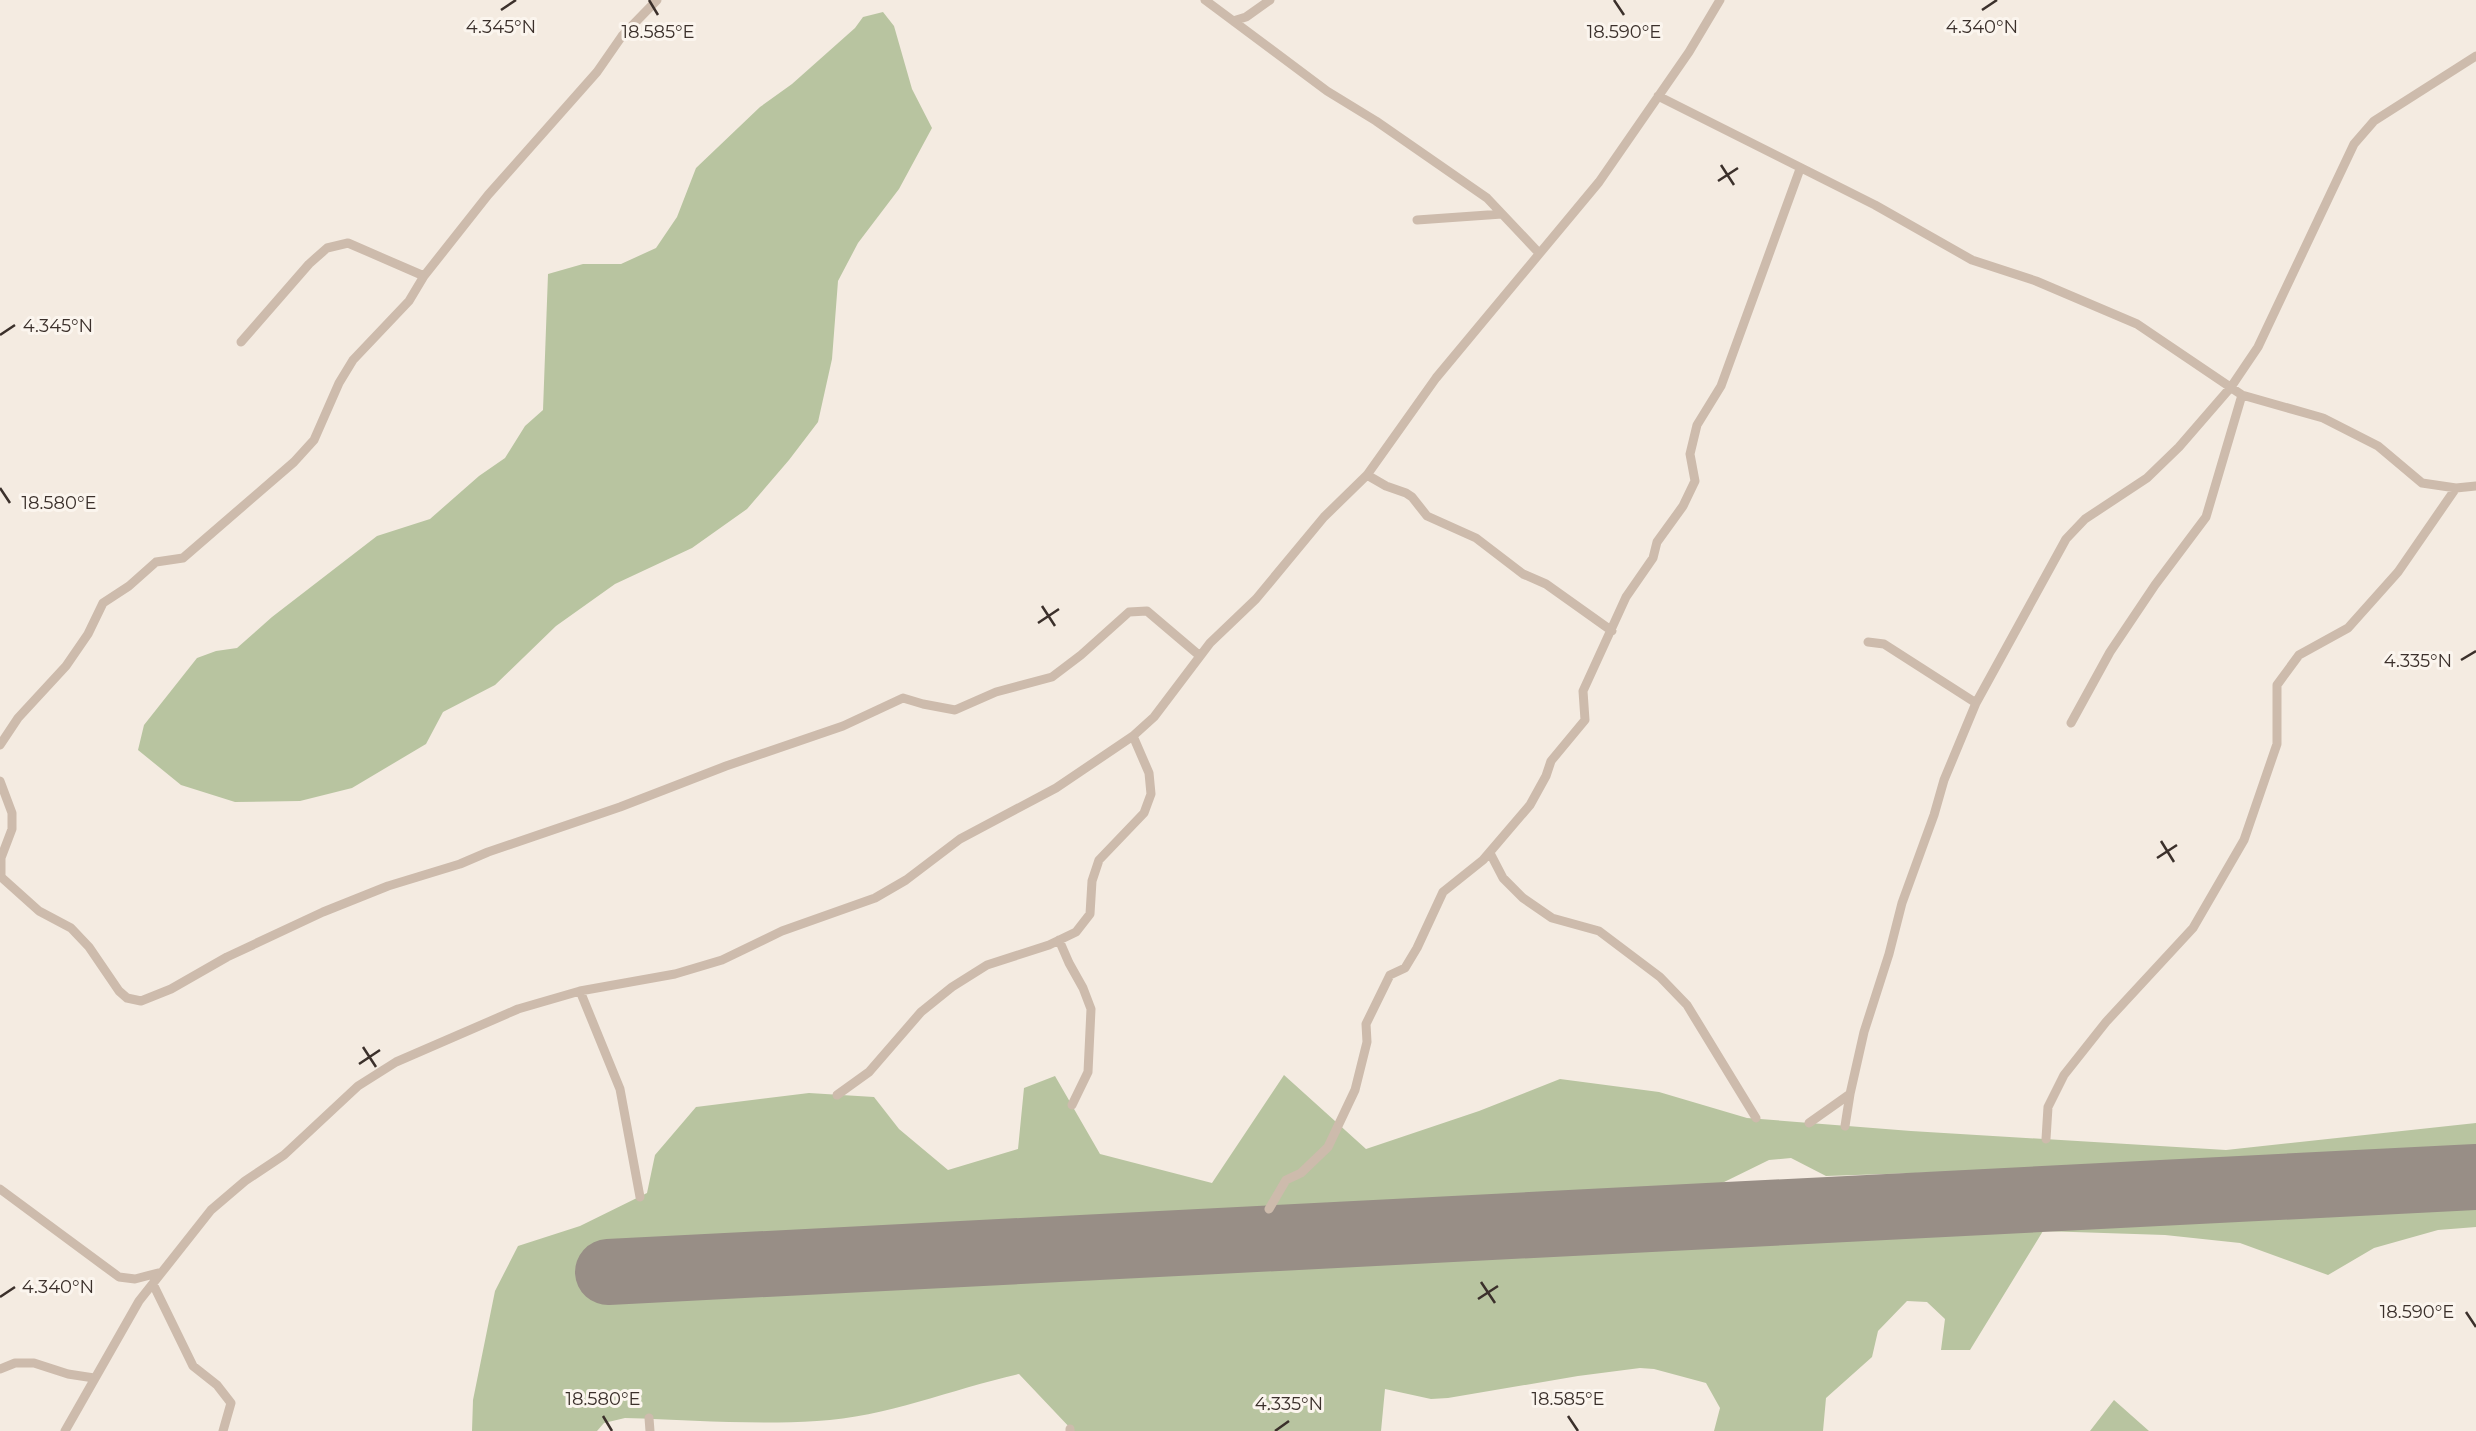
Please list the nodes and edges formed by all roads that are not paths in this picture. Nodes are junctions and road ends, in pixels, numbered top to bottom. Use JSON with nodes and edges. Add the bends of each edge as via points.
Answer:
{"nodes":[{"id":1,"x":657,"y":0,"type":"edge"},
{"id":2,"x":1205,"y":0,"type":"edge"},
{"id":3,"x":1270,"y":0,"type":"edge"},
{"id":4,"x":1720,"y":0,"type":"edge"},
{"id":5,"x":1233,"y":21,"type":"junction"},
{"id":6,"x":2476,"y":57,"type":"edge"},
{"id":7,"x":1658,"y":96,"type":"junction"},
{"id":8,"x":1800,"y":169,"type":"junction"},
{"id":9,"x":1502,"y":214,"type":"junction"},
{"id":10,"x":1417,"y":220,"type":"dead end"},
{"id":11,"x":1539,"y":253,"type":"junction"},
{"id":12,"x":424,"y":276,"type":"junction"},
{"id":13,"x":241,"y":342,"type":"dead end"},
{"id":14,"x":2231,"y":387,"type":"junction"},
{"id":15,"x":2242,"y":395,"type":"junction"},
{"id":16,"x":1367,"y":475,"type":"junction"},
{"id":17,"x":2476,"y":486,"type":"edge"},
{"id":18,"x":2456,"y":488,"type":"junction"},
{"id":19,"x":1612,"y":631,"type":"junction"},
{"id":20,"x":1868,"y":642,"type":"dead end"},
{"id":21,"x":1200,"y":656,"type":"junction"},
{"id":22,"x":1976,"y":704,"type":"junction"},
{"id":23,"x":2071,"y":723,"type":"dead end"},
{"id":24,"x":1133,"y":736,"type":"junction"},
{"id":25,"x":0,"y":745,"type":"edge"},
{"id":26,"x":0,"y":781,"type":"edge"},
{"id":27,"x":1490,"y":853,"type":"junction"},
{"id":28,"x":0,"y":877,"type":"edge"},
{"id":29,"x":1059,"y":940,"type":"junction"},
{"id":30,"x":580,"y":992,"type":"junction"},
{"id":31,"x":1850,"y":1094,"type":"junction"},
{"id":32,"x":837,"y":1095,"type":"dead end"},
{"id":33,"x":1072,"y":1105,"type":"dead end"},
{"id":34,"x":1756,"y":1118,"type":"dead end"},
{"id":35,"x":1809,"y":1123,"type":"dead end"},
{"id":36,"x":1845,"y":1126,"type":"dead end"},
{"id":37,"x":2046,"y":1139,"type":"dead end"},
{"id":38,"x":0,"y":1189,"type":"edge"},
{"id":39,"x":640,"y":1196,"type":"dead end"},
{"id":40,"x":1269,"y":1209,"type":"dead end"},
{"id":41,"x":162,"y":1272,"type":"junction"},
{"id":42,"x":153,"y":1284,"type":"junction"},
{"id":43,"x":0,"y":1370,"type":"edge"},
{"id":44,"x":94,"y":1378,"type":"junction"},
{"id":45,"x":649,"y":1419,"type":"dead end"},
{"id":46,"x":65,"y":1431,"type":"edge"},
{"id":47,"x":223,"y":1431,"type":"edge"},
{"id":48,"x":650,"y":1431,"type":"edge"}],
"edges":[{"from":1,"to":12,"type":"street","via":[[622,36],[597,72],[488,195]]},
{"from":2,"to":5,"type":"street"},
{"from":3,"to":5,"type":"street"},
{"from":4,"to":7,"type":"street"},
{"from":5,"to":9,"type":"street","via":[[1327,91],[1470,186]]},
{"from":6,"to":14,"type":"street","via":[[2374,121],[2354,144],[2258,346]]},
{"from":7,"to":8,"type":"street"},
{"from":7,"to":11,"type":"street","via":[[1599,182]]},
{"from":8,"to":14,"type":"street","via":[[1972,260],[2036,281],[2137,324]]},
{"from":8,"to":19,"type":"street","via":[[1721,386],[1697,425],[1690,453],[1695,481],[1626,597]]},
{"from":9,"to":10,"type":"street"},
{"from":9,"to":11,"type":"street"},
{"from":11,"to":16,"type":"street","via":[[1436,379]]},
{"from":12,"to":13,"type":"street","via":[[348,243],[327,248]]},
{"from":12,"to":25,"type":"street","via":[[409,301],[354,360],[314,440],[183,558],[156,562],[103,603],[66,666]]},
{"from":14,"to":15,"type":"street"},
{"from":14,"to":22,"type":"street","via":[[2147,478],[2085,519],[2066,539]]},
{"from":15,"to":18,"type":"street","via":[[2323,418],[2378,446],[2422,483]]},
{"from":15,"to":23,"type":"street","via":[[2206,517],[2110,652]]},
{"from":16,"to":19,"type":"street","via":[[1406,493],[1427,516],[1476,538]]},
{"from":16,"to":21,"type":"street"},
{"from":17,"to":18,"type":"street"},
{"from":18,"to":37,"type":"street","via":[[2398,572],[2348,628],[2300,655],[2277,685],[2277,744],[2244,840],[2193,928],[2064,1075],[2048,1107]]},
{"from":19,"to":27,"type":"street","via":[[1583,691],[1585,720],[1551,761],[1530,805]]},
{"from":20,"to":22,"type":"street","via":[[1884,644]]},
{"from":21,"to":24,"type":"street","via":[[1154,717]]},
{"from":21,"to":28,"type":"street","via":[[1147,611],[1129,612],[1052,677],[996,692],[955,710],[903,698],[843,726],[349,901],[141,1001],[119,991],[71,928],[39,911]]},
{"from":22,"to":31,"type":"street","via":[[1902,902]]},
{"from":24,"to":29,"type":"street","via":[[1149,772],[1151,794],[1144,813],[1099,860],[1090,914],[1076,932]]},
{"from":24,"to":30,"type":"street","via":[[1056,788],[960,839],[875,898],[782,931],[722,960]]},
{"from":26,"to":28,"type":"street","via":[[12,813]]},
{"from":27,"to":34,"type":"street","via":[[1503,878],[1523,898],[1552,918],[1599,931],[1660,977],[1687,1005]]},
{"from":27,"to":40,"type":"street","via":[[1443,892],[1405,968],[1390,975],[1366,1024],[1367,1042],[1355,1090],[1328,1147],[1301,1173],[1286,1180]]},
{"from":29,"to":32,"type":"street","via":[[987,965],[952,986],[921,1012],[869,1072]]},
{"from":29,"to":33,"type":"street","via":[[1091,1009],[1088,1072]]},
{"from":30,"to":39,"type":"street","via":[[620,1089]]},
{"from":30,"to":41,"type":"street","via":[[466,1030],[396,1062],[358,1086],[284,1155],[211,1210]]},
{"from":31,"to":35,"type":"street"},
{"from":31,"to":36,"type":"street"},
{"from":38,"to":41,"type":"street","via":[[119,1277],[135,1279]]},
{"from":41,"to":42,"type":"street"},
{"from":42,"to":44,"type":"street"},
{"from":42,"to":47,"type":"street","via":[[192,1366],[231,1403]]},
{"from":43,"to":44,"type":"street","via":[[15,1363],[34,1363]]},
{"from":44,"to":46,"type":"street"},
{"from":45,"to":48,"type":"street"}]}
